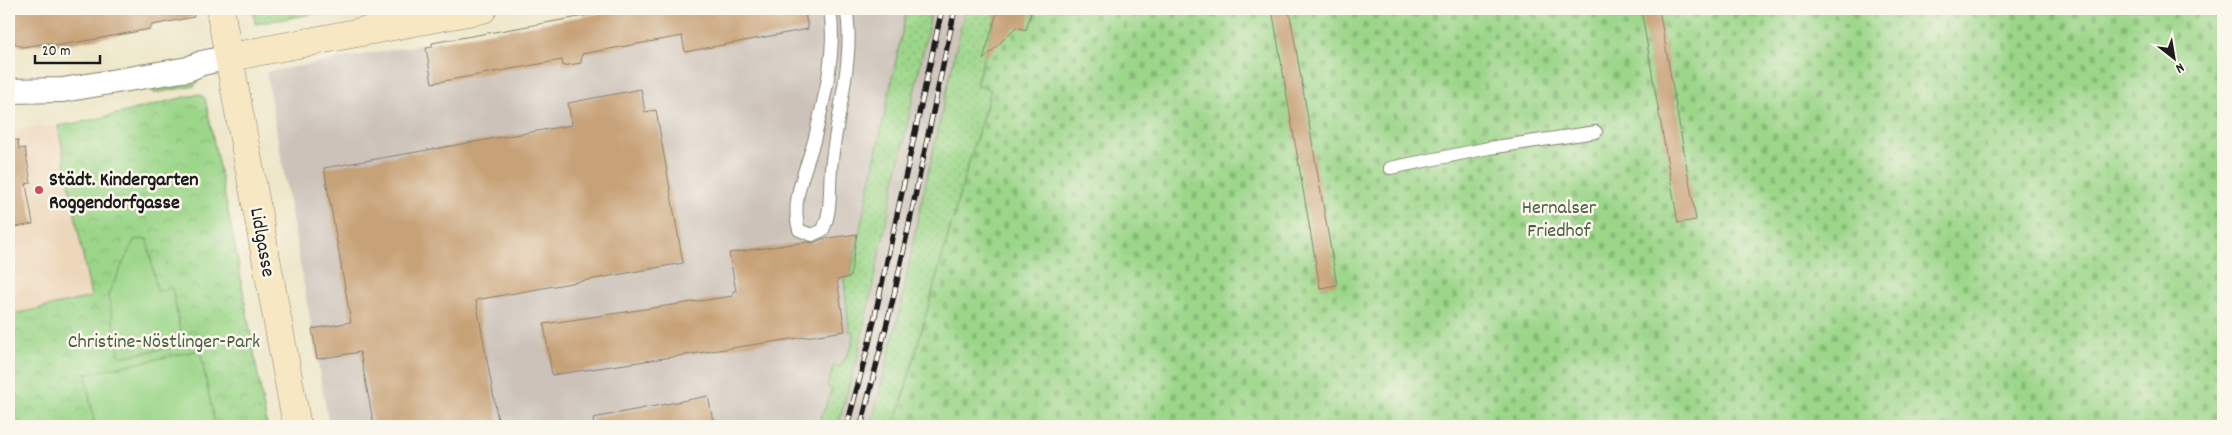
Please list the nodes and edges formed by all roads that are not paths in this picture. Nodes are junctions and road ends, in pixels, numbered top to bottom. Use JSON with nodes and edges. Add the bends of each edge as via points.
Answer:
{"nodes":[{"id":1,"x":220,"y":9,"type":"edge"},
{"id":2,"x":483,"y":9,"type":"edge"},
{"id":3,"x":830,"y":9,"type":"edge"},
{"id":4,"x":846,"y":9,"type":"edge"},
{"id":5,"x":230,"y":57,"type":"junction"},
{"id":6,"x":9,"y":91,"type":"edge"},
{"id":7,"x":1596,"y":132,"type":"dead end"},
{"id":8,"x":1390,"y":168,"type":"dead end"},
{"id":9,"x":298,"y":426,"type":"edge"}],
"edges":[{"from":1,"to":5,"type":"main road","name":"Lidlgasse"},
{"from":2,"to":5,"type":"main road"},
{"from":3,"to":4,"type":"lane","via":[[834,40],[795,217],[799,230],[812,235],[823,230],[829,216],[831,170],[850,40]]},
{"from":5,"to":6,"type":"street","via":[[188,69],[63,90]]},
{"from":5,"to":9,"type":"main road","name":"Lidlgasse"},
{"from":7,"to":8,"type":"lane","via":[[1489,148]]}]}
